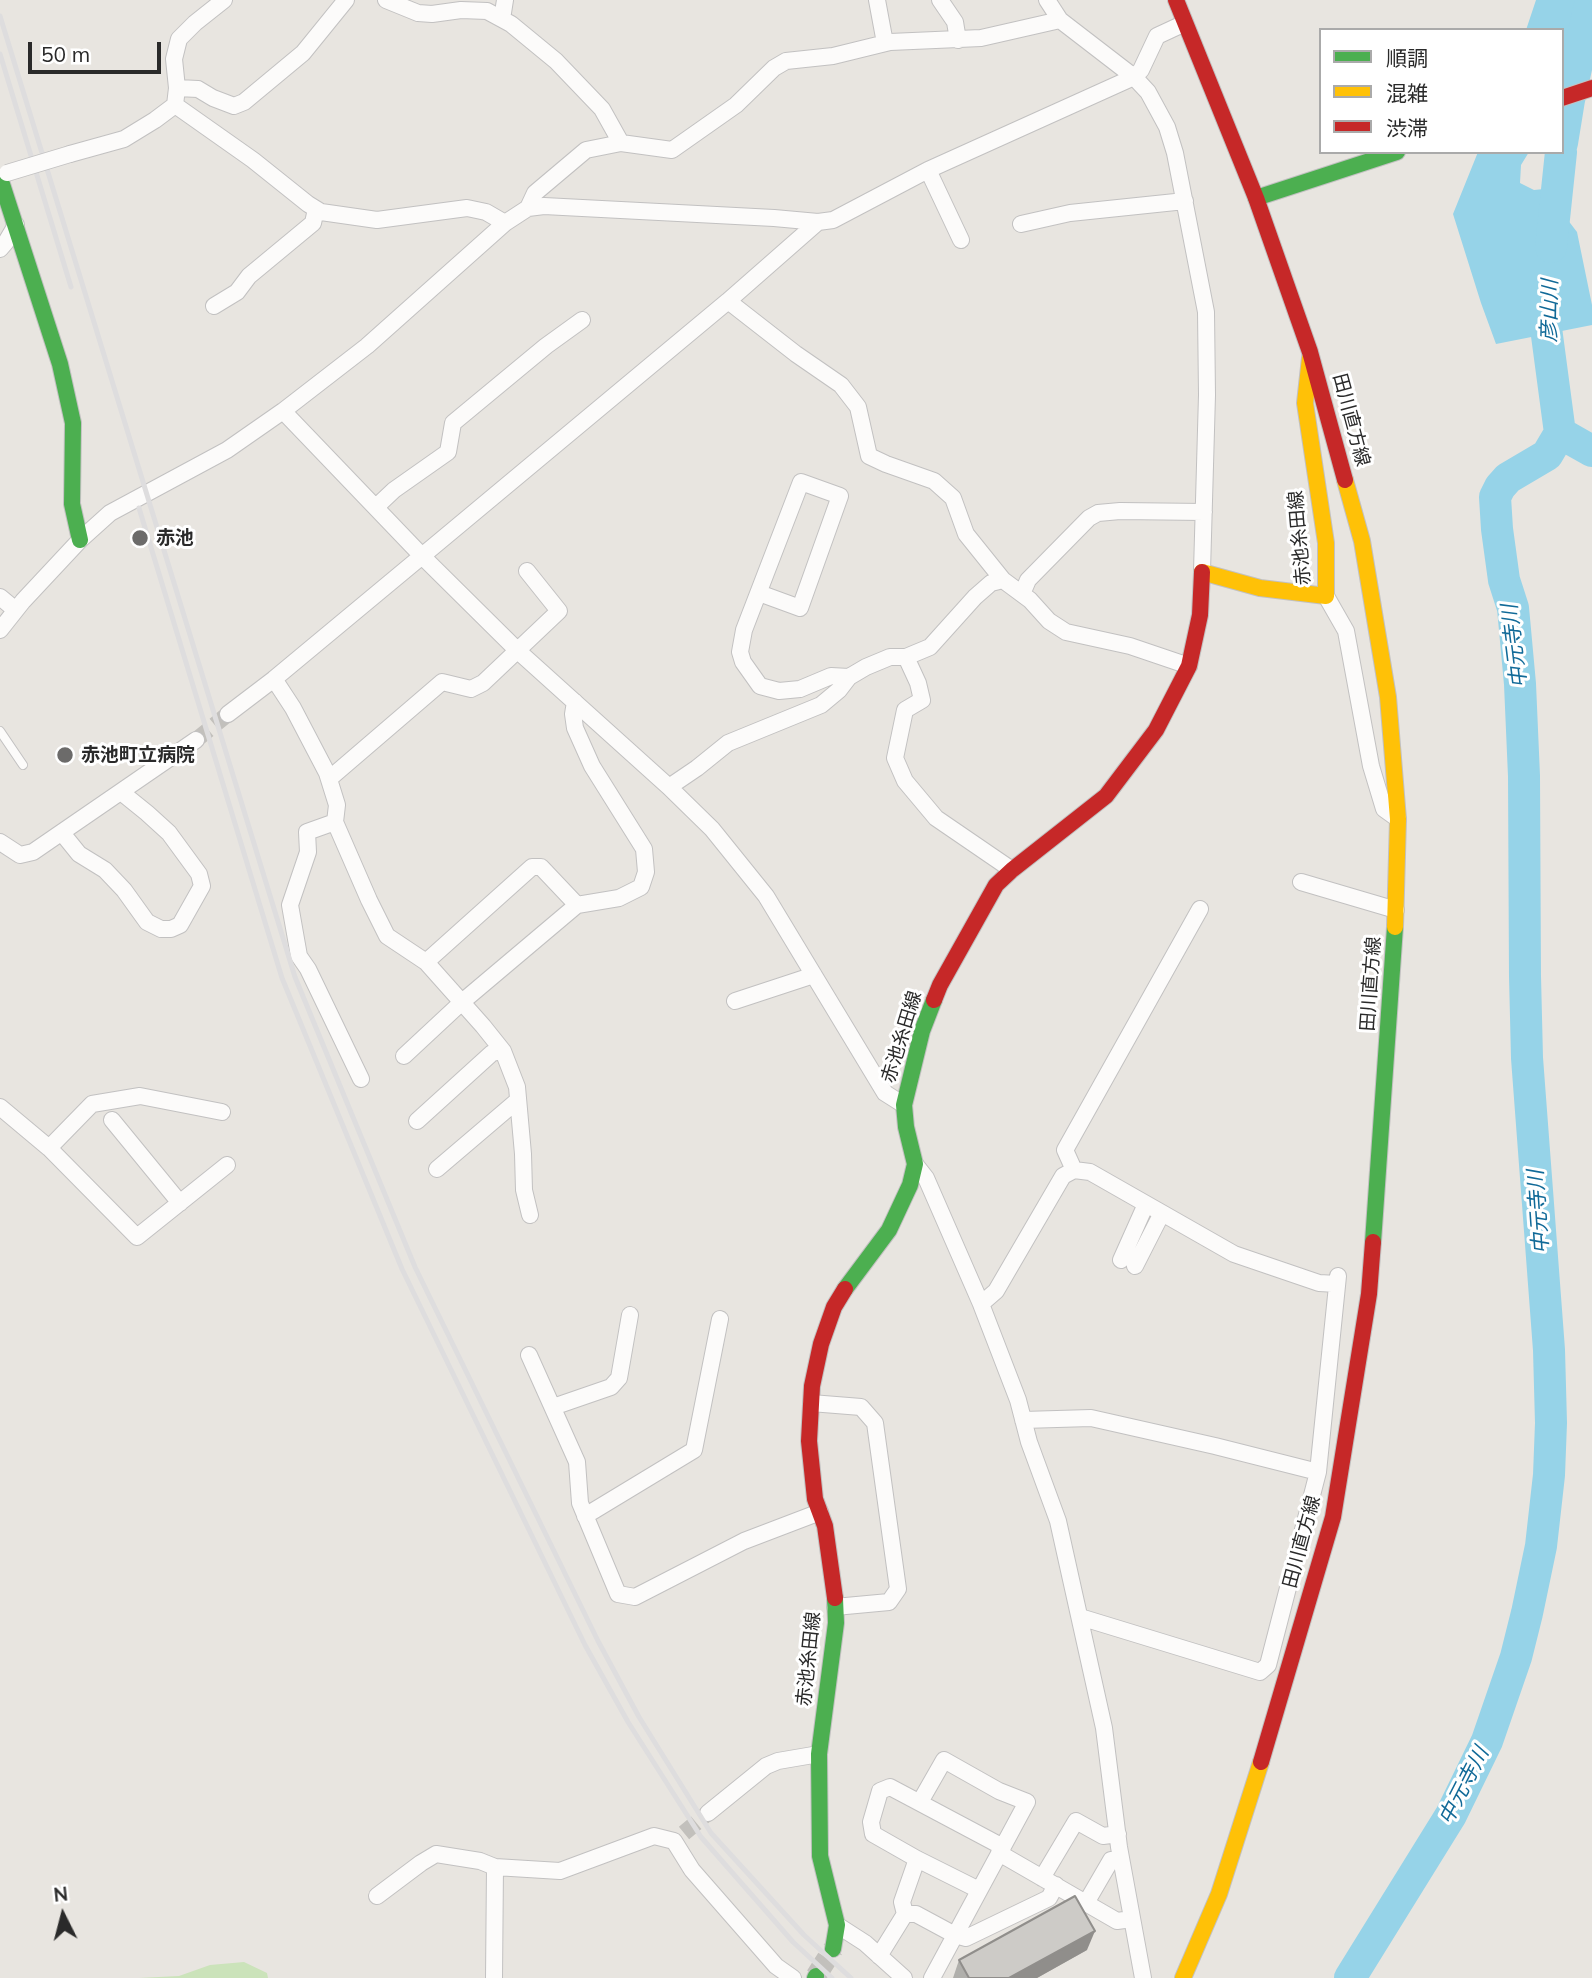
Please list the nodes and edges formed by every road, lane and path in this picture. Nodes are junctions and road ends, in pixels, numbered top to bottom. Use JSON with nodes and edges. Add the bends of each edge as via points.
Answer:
{"nodes":[{"id":1,"x":224,"y":0,"type":"edge"},
{"id":2,"x":346,"y":0,"type":"edge"},
{"id":3,"x":386,"y":0,"type":"edge"},
{"id":4,"x":505,"y":0,"type":"edge"},
{"id":5,"x":877,"y":0,"type":"edge"},
{"id":6,"x":940,"y":0,"type":"edge"},
{"id":7,"x":1047,"y":0,"type":"edge"},
{"id":8,"x":1176,"y":0,"type":"edge"},
{"id":9,"x":502,"y":19,"type":"junction"},
{"id":10,"x":1060,"y":20,"type":"junction"},
{"id":11,"x":1185,"y":23,"type":"junction"},
{"id":12,"x":958,"y":40,"type":"junction"},
{"id":13,"x":885,"y":43,"type":"junction"},
{"id":14,"x":1133,"y":78,"type":"junction"},
{"id":15,"x":1592,"y":88,"type":"edge"},
{"id":16,"x":177,"y":89,"type":"junction"},
{"id":17,"x":1564,"y":97,"type":"edge"},
{"id":18,"x":175,"y":105,"type":"junction"},
{"id":19,"x":621,"y":143,"type":"junction"},
{"id":20,"x":1390,"y":154,"type":"edge"},
{"id":21,"x":929,"y":170,"type":"junction"},
{"id":22,"x":2,"y":176,"type":"edge"},
{"id":23,"x":1256,"y":198,"type":"junction"},
{"id":24,"x":1185,"y":201,"type":"junction"},
{"id":25,"x":528,"y":208,"type":"junction"},
{"id":26,"x":316,"y":209,"type":"junction"},
{"id":27,"x":818,"y":222,"type":"junction"},
{"id":28,"x":505,"y":223,"type":"junction"},
{"id":29,"x":1021,"y":224,"type":"dead end"},
{"id":30,"x":16,"y":225,"type":"junction"},
{"id":31,"x":961,"y":240,"type":"dead end"},
{"id":32,"x":0,"y":249,"type":"edge"},
{"id":33,"x":728,"y":301,"type":"junction"},
{"id":34,"x":214,"y":306,"type":"dead end"},
{"id":35,"x":582,"y":320,"type":"dead end"},
{"id":36,"x":1310,"y":352,"type":"junction"},
{"id":37,"x":284,"y":411,"type":"junction"},
{"id":38,"x":376,"y":507,"type":"junction"},
{"id":39,"x":1204,"y":512,"type":"junction"},
{"id":40,"x":80,"y":540,"type":"junction"},
{"id":41,"x":422,"y":555,"type":"junction"},
{"id":42,"x":1202,"y":570,"type":"junction"},
{"id":43,"x":527,"y":571,"type":"dead end"},
{"id":44,"x":1003,"y":580,"type":"junction"},
{"id":45,"x":759,"y":593,"type":"junction"},
{"id":46,"x":1023,"y":594,"type":"junction"},
{"id":47,"x":1326,"y":596,"type":"junction"},
{"id":48,"x":9,"y":604,"type":"edge"},
{"id":49,"x":0,"y":630,"type":"edge"},
{"id":50,"x":517,"y":650,"type":"junction"},
{"id":51,"x":906,"y":657,"type":"junction"},
{"id":52,"x":1189,"y":666,"type":"junction"},
{"id":53,"x":849,"y":677,"type":"junction"},
{"id":54,"x":274,"y":679,"type":"junction"},
{"id":55,"x":575,"y":702,"type":"junction"},
{"id":56,"x":228,"y":714,"type":"tunnel mouth"},
{"id":57,"x":0,"y":732,"type":"edge"},
{"id":58,"x":196,"y":740,"type":"tunnel mouth"},
{"id":59,"x":23,"y":765,"type":"dead end"},
{"id":60,"x":329,"y":779,"type":"junction"},
{"id":61,"x":669,"y":787,"type":"junction"},
{"id":62,"x":121,"y":792,"type":"junction"},
{"id":63,"x":1398,"y":819,"type":"junction"},
{"id":64,"x":335,"y":822,"type":"junction"},
{"id":65,"x":62,"y":833,"type":"junction"},
{"id":66,"x":0,"y":842,"type":"edge"},
{"id":67,"x":1012,"y":870,"type":"junction"},
{"id":68,"x":1301,"y":882,"type":"dead end"},
{"id":69,"x":576,"y":905,"type":"junction"},
{"id":70,"x":1200,"y":909,"type":"dead end"},
{"id":71,"x":1396,"y":910,"type":"junction"},
{"id":72,"x":426,"y":962,"type":"junction"},
{"id":73,"x":814,"y":975,"type":"junction"},
{"id":74,"x":735,"y":1001,"type":"dead end"},
{"id":75,"x":463,"y":1002,"type":"junction"},
{"id":76,"x":503,"y":1051,"type":"junction"},
{"id":77,"x":404,"y":1056,"type":"dead end"},
{"id":78,"x":361,"y":1079,"type":"dead end"},
{"id":79,"x":518,"y":1100,"type":"junction"},
{"id":80,"x":904,"y":1105,"type":"junction"},
{"id":81,"x":0,"y":1107,"type":"edge"},
{"id":82,"x":222,"y":1112,"type":"dead end"},
{"id":83,"x":112,"y":1120,"type":"dead end"},
{"id":84,"x":417,"y":1121,"type":"dead end"},
{"id":85,"x":49,"y":1148,"type":"junction"},
{"id":86,"x":915,"y":1164,"type":"junction"},
{"id":87,"x":227,"y":1165,"type":"dead end"},
{"id":88,"x":438,"y":1169,"type":"dead end"},
{"id":89,"x":1074,"y":1170,"type":"junction"},
{"id":90,"x":180,"y":1203,"type":"junction"},
{"id":91,"x":1146,"y":1204,"type":"junction"},
{"id":92,"x":1162,"y":1213,"type":"junction"},
{"id":93,"x":530,"y":1215,"type":"dead end"},
{"id":94,"x":981,"y":1304,"type":"junction"},
{"id":95,"x":630,"y":1315,"type":"dead end"},
{"id":96,"x":720,"y":1319,"type":"dead end"},
{"id":97,"x":529,"y":1355,"type":"dead end"},
{"id":98,"x":811,"y":1402,"type":"junction"},
{"id":99,"x":553,"y":1407,"type":"junction"},
{"id":100,"x":1023,"y":1420,"type":"junction"},
{"id":101,"x":1318,"y":1472,"type":"junction"},
{"id":102,"x":820,"y":1512,"type":"junction"},
{"id":103,"x":585,"y":1516,"type":"junction"},
{"id":104,"x":835,"y":1607,"type":"junction"},
{"id":105,"x":1080,"y":1617,"type":"junction"},
{"id":106,"x":820,"y":1754,"type":"junction"},
{"id":107,"x":920,"y":1802,"type":"junction"},
{"id":108,"x":708,"y":1812,"type":"tunnel mouth"},
{"id":109,"x":1118,"y":1834,"type":"junction"},
{"id":110,"x":1001,"y":1850,"type":"junction"},
{"id":111,"x":916,"y":1859,"type":"junction"},
{"id":112,"x":1121,"y":1859,"type":"junction"},
{"id":113,"x":495,"y":1867,"type":"junction"},
{"id":114,"x":1049,"y":1882,"type":"junction"},
{"id":115,"x":979,"y":1890,"type":"junction"},
{"id":116,"x":377,"y":1896,"type":"dead end"},
{"id":117,"x":1087,"y":1903,"type":"junction"},
{"id":118,"x":905,"y":1914,"type":"junction"},
{"id":119,"x":1132,"y":1919,"type":"junction"},
{"id":120,"x":837,"y":1925,"type":"junction"},
{"id":121,"x":955,"y":1935,"type":"junction"},
{"id":122,"x":833,"y":1949,"type":"tunnel mouth"},
{"id":123,"x":879,"y":1956,"type":"junction"},
{"id":124,"x":494,"y":1978,"type":"edge"},
{"id":125,"x":793,"y":1978,"type":"edge"},
{"id":126,"x":904,"y":1978,"type":"edge"},
{"id":127,"x":932,"y":1978,"type":"edge"},
{"id":128,"x":1143,"y":1978,"type":"edge"},
{"id":129,"x":1183,"y":1978,"type":"edge"}],
"edges":[{"from":1,"to":16,"type":"street","via":[[179,39],[174,59]]},
{"from":2,"to":16,"type":"street","via":[[303,53],[244,102],[234,106],[198,89]]},
{"from":3,"to":9,"type":"street","via":[[418,13],[487,11]]},
{"from":4,"to":9,"type":"street"},
{"from":5,"to":13,"type":"street"},
{"from":6,"to":12,"type":"street","via":[[955,22]]},
{"from":7,"to":10,"type":"street"},
{"from":8,"to":11,"type":"main road","name":"田川直方線"},
{"from":9,"to":19,"type":"street","via":[[556,61],[602,109]]},
{"from":10,"to":12,"type":"street"},
{"from":10,"to":14,"type":"street"},
{"from":11,"to":14,"type":"street","via":[[1157,36]]},
{"from":11,"to":23,"type":"main road","name":"田川直方線"},
{"from":12,"to":13,"type":"street"},
{"from":13,"to":19,"type":"street","via":[[834,56],[786,61],[736,105],[671,150]]},
{"from":14,"to":21,"type":"street"},
{"from":14,"to":24,"type":"street","via":[[1148,92],[1167,127]]},
{"from":15,"to":17,"type":"main road"},
{"from":16,"to":18,"type":"street"},
{"from":18,"to":22,"type":"street","bridge":true,"via":[[124,139]]},
{"from":18,"to":26,"type":"street"},
{"from":19,"to":25,"type":"street","via":[[586,150],[535,193]]},
{"from":20,"to":23,"type":"main road"},
{"from":21,"to":27,"type":"street","via":[[833,220]]},
{"from":21,"to":31,"type":"street"},
{"from":22,"to":30,"type":"main road"},
{"from":23,"to":36,"type":"main road","name":"田川直方線"},
{"from":24,"to":29,"type":"street","via":[[1070,213]]},
{"from":24,"to":39,"type":"street","via":[[1206,312]]},
{"from":25,"to":27,"type":"street"},
{"from":25,"to":28,"type":"street"},
{"from":26,"to":28,"type":"street","via":[[377,220],[467,208]]},
{"from":26,"to":34,"type":"street","via":[[313,223],[249,276],[237,292]]},
{"from":27,"to":33,"type":"street"},
{"from":28,"to":37,"type":"street","via":[[367,346]]},
{"from":30,"to":32,"type":"street"},
{"from":30,"to":40,"type":"main road","via":[[60,364],[73,423],[72,504]]},
{"from":33,"to":41,"type":"street"},
{"from":33,"to":44,"type":"street","via":[[841,385],[858,407],[869,456],[934,481],[953,498],[966,534]]},
{"from":35,"to":38,"type":"street","via":[[453,423],[448,452]]},
{"from":36,"to":47,"type":"main road","name":"赤池糸田線","via":[[1305,403],[1326,543]]},
{"from":36,"to":63,"type":"main road","name":"田川直方線","via":[[1362,541],[1388,697]]},
{"from":37,"to":38,"type":"street"},
{"from":37,"to":40,"type":"street","via":[[228,450],[110,513]]},
{"from":38,"to":41,"type":"street"},
{"from":39,"to":42,"type":"street"},
{"from":39,"to":46,"type":"street","via":[[1098,513],[1028,580]]},
{"from":40,"to":48,"type":"street"},
{"from":41,"to":50,"type":"street"},
{"from":41,"to":54,"type":"street"},
{"from":42,"to":47,"type":"main road","name":"赤池糸田線","via":[[1260,588]]},
{"from":42,"to":52,"type":"main road","name":"赤池糸田線","via":[[1200,615]]},
{"from":43,"to":50,"type":"street","via":[[559,611]]},
{"from":44,"to":46,"type":"street"},
{"from":44,"to":51,"type":"street","via":[[991,583],[975,597],[930,647]]},
{"from":45,"to":45,"type":"street","via":[[801,482],[840,496],[800,608]]},
{"from":45,"to":53,"type":"street","via":[[740,652],[760,686],[779,691],[800,689],[831,677]]},
{"from":46,"to":52,"type":"street","via":[[1066,632],[1130,646]]},
{"from":47,"to":63,"type":"street","via":[[1346,631],[1371,766],[1384,809]]},
{"from":48,"to":49,"type":"street"},
{"from":50,"to":55,"type":"street"},
{"from":50,"to":60,"type":"street","via":[[471,689],[442,682]]},
{"from":51,"to":53,"type":"street","via":[[890,657]]},
{"from":51,"to":67,"type":"street","via":[[922,700],[905,710],[895,758],[905,781],[936,818]]},
{"from":52,"to":67,"type":"main road","name":"赤池糸田線","via":[[1156,730],[1106,796]]},
{"from":53,"to":61,"type":"street","via":[[821,705],[728,743]]},
{"from":54,"to":56,"type":"street"},
{"from":54,"to":60,"type":"street"},
{"from":55,"to":61,"type":"street"},
{"from":55,"to":69,"type":"street","via":[[575,728],[592,766],[645,849],[646,872],[640,887],[619,898]]},
{"from":57,"to":59,"type":"lane"},
{"from":58,"to":62,"type":"street"},
{"from":60,"to":64,"type":"street","via":[[337,805]]},
{"from":61,"to":73,"type":"street","via":[[712,829],[766,896]]},
{"from":62,"to":65,"type":"street"},
{"from":62,"to":65,"type":"street","via":[[169,833],[199,874],[202,886],[180,925],[161,929],[148,922],[105,870],[79,854]]},
{"from":63,"to":71,"type":"main road","name":"田川直方線"},
{"from":64,"to":72,"type":"street","via":[[387,936]]},
{"from":64,"to":78,"type":"street","via":[[307,832],[308,852],[290,905],[299,956]]},
{"from":65,"to":66,"type":"street","via":[[20,855]]},
{"from":67,"to":80,"type":"main road","name":"赤池糸田線","via":[[996,885],[940,985],[922,1031]]},
{"from":68,"to":71,"type":"street"},
{"from":69,"to":72,"type":"street","via":[[541,867],[532,867]]},
{"from":69,"to":75,"type":"street"},
{"from":70,"to":89,"type":"street","via":[[1065,1150]]},
{"from":71,"to":129,"type":"main road","name":"田川直方線","via":[[1369,1294],[1333,1517],[1219,1894]]},
{"from":72,"to":75,"type":"street"},
{"from":73,"to":74,"type":"street"},
{"from":73,"to":80,"type":"street","via":[[885,1093]]},
{"from":75,"to":76,"type":"street"},
{"from":75,"to":77,"type":"street"},
{"from":76,"to":79,"type":"street"},
{"from":76,"to":84,"type":"street","via":[[492,1053]]},
{"from":79,"to":88,"type":"street"},
{"from":79,"to":93,"type":"street"},
{"from":80,"to":86,"type":"main road","name":"赤池糸田線"},
{"from":81,"to":85,"type":"street"},
{"from":82,"to":85,"type":"street","via":[[140,1096],[92,1104]]},
{"from":83,"to":90,"type":"street"},
{"from":85,"to":90,"type":"street","via":[[137,1237]]},
{"from":86,"to":94,"type":"street","via":[[926,1178]]},
{"from":86,"to":98,"type":"main road","name":"赤池糸田線","via":[[889,1230],[834,1307],[821,1344]]},
{"from":87,"to":90,"type":"street"},
{"from":89,"to":91,"type":"street","via":[[1090,1172]]},
{"from":89,"to":94,"type":"street","via":[[1063,1177],[996,1291]]},
{"from":91,"to":92,"type":"street"},
{"from":91,"to":92,"type":"street","via":[[1128,1263]]},
{"from":92,"to":101,"type":"street","via":[[1234,1254],[1319,1283],[1338,1280]]},
{"from":94,"to":100,"type":"street"},
{"from":95,"to":99,"type":"street","via":[[619,1378],[611,1387]]},
{"from":96,"to":103,"type":"street","via":[[694,1450]]},
{"from":97,"to":99,"type":"street"},
{"from":98,"to":102,"type":"main road","name":"赤池糸田線","via":[[809,1441]]},
{"from":98,"to":104,"type":"street","via":[[861,1407],[875,1423],[898,1589],[889,1602]]},
{"from":99,"to":103,"type":"street","via":[[577,1462],[579,1503]]},
{"from":100,"to":101,"type":"street","via":[[1091,1418]]},
{"from":100,"to":105,"type":"street","via":[[1058,1521]]},
{"from":101,"to":105,"type":"street","via":[[1268,1665],[1260,1672]]},
{"from":102,"to":103,"type":"street","via":[[744,1541],[635,1597],[618,1594]]},
{"from":102,"to":104,"type":"main road","name":"赤池糸田線"},
{"from":104,"to":106,"type":"main road","name":"赤池糸田線"},
{"from":105,"to":109,"type":"street","via":[[1104,1728]]},
{"from":106,"to":108,"type":"street","via":[[766,1766]]},
{"from":106,"to":120,"type":"main road","name":"赤池糸田線","via":[[820,1856]]},
{"from":107,"to":110,"type":"street"},
{"from":107,"to":110,"type":"street","via":[[944,1760],[1027,1802]]},
{"from":107,"to":111,"type":"street","via":[[890,1787],[880,1791],[871,1822],[873,1834]]},
{"from":109,"to":112,"type":"street"},
{"from":109,"to":114,"type":"street","via":[[1103,1836],[1076,1821]]},
{"from":110,"to":114,"type":"street"},
{"from":110,"to":115,"type":"street"},
{"from":111,"to":115,"type":"street"},
{"from":111,"to":118,"type":"street","via":[[902,1902]]},
{"from":112,"to":117,"type":"street","via":[[1111,1860]]},
{"from":112,"to":119,"type":"street"},
{"from":113,"to":116,"type":"street","via":[[436,1854]]},
{"from":113,"to":124,"type":"street"},
{"from":113,"to":125,"type":"street","via":[[560,1871],[654,1836],[679,1837],[692,1870],[776,1966]]},
{"from":114,"to":117,"type":"street"},
{"from":114,"to":121,"type":"street","via":[[1049,1898],[966,1938]]},
{"from":115,"to":121,"type":"street"},
{"from":117,"to":119,"type":"street","via":[[1117,1921]]},
{"from":118,"to":121,"type":"street","via":[[916,1914]]},
{"from":118,"to":123,"type":"street"},
{"from":119,"to":128,"type":"street"},
{"from":120,"to":122,"type":"main road","name":"赤池糸田線"},
{"from":120,"to":123,"type":"street"},
{"from":121,"to":127,"type":"street"},
{"from":123,"to":126,"type":"street"}]}
